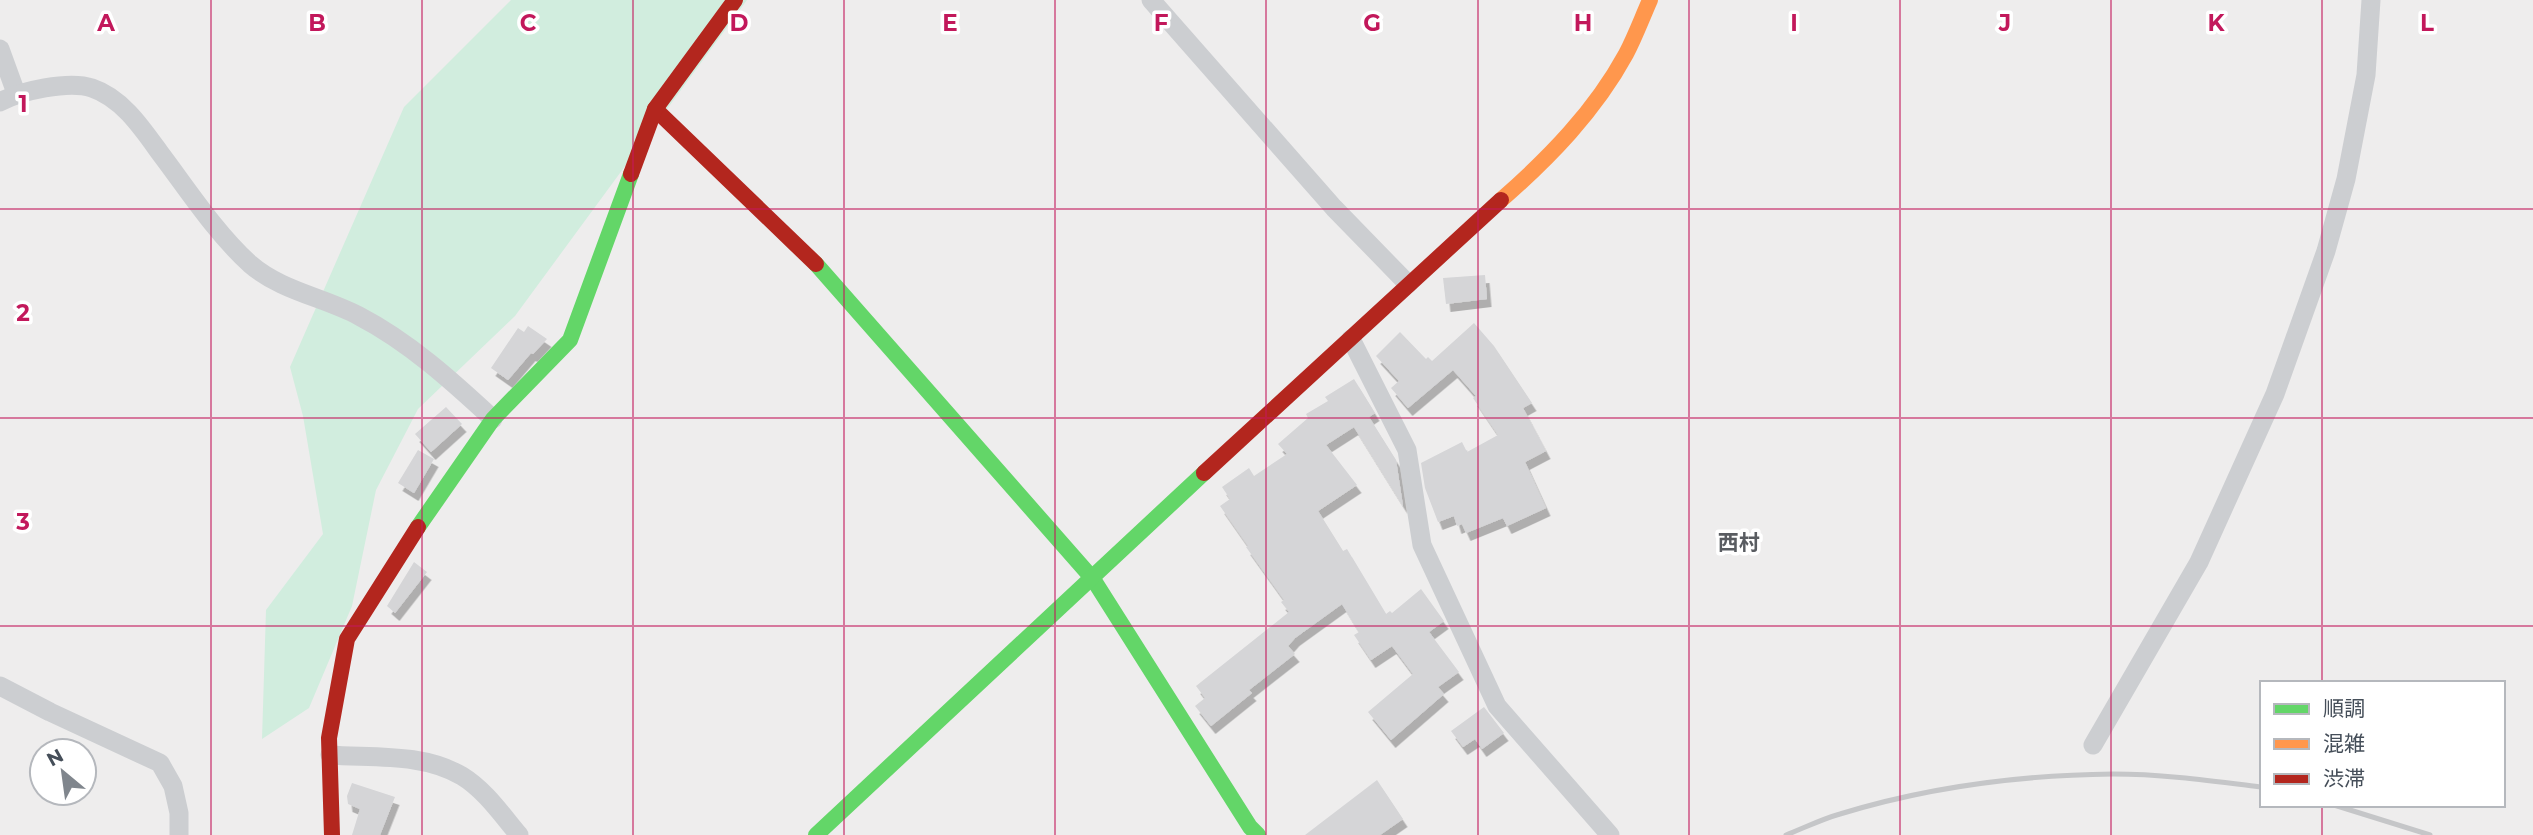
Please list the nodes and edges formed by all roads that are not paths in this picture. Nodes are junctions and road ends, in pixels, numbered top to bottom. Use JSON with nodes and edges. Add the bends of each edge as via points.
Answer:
{"nodes":[{"id":1,"x":735,"y":0,"type":"edge"},
{"id":2,"x":1151,"y":0,"type":"edge"},
{"id":3,"x":1650,"y":0,"type":"edge"},
{"id":4,"x":2371,"y":0,"type":"edge"},
{"id":5,"x":0,"y":49,"type":"edge"},
{"id":6,"x":8,"y":98,"type":"edge"},
{"id":7,"x":655,"y":109,"type":"junction"},
{"id":8,"x":1408,"y":284,"type":"junction"},
{"id":9,"x":1351,"y":339,"type":"junction"},
{"id":10,"x":493,"y":419,"type":"junction"},
{"id":11,"x":1093,"y":579,"type":"junction"},
{"id":12,"x":0,"y":686,"type":"edge"},
{"id":13,"x":2093,"y":746,"type":"dead end"},
{"id":14,"x":330,"y":755,"type":"junction"},
{"id":15,"x":178,"y":835,"type":"edge"},
{"id":16,"x":332,"y":835,"type":"edge"},
{"id":17,"x":519,"y":835,"type":"edge"},
{"id":18,"x":816,"y":835,"type":"edge"},
{"id":19,"x":1258,"y":835,"type":"edge"},
{"id":20,"x":1610,"y":835,"type":"edge"}],
"edges":[{"from":1,"to":7,"type":"street"},
{"from":2,"to":8,"type":"street","via":[[1334,208]]},
{"from":3,"to":8,"type":"street","via":[[1626,54],[1589,111],[1541,166]]},
{"from":4,"to":13,"type":"street","via":[[2366,75],[2346,180],[2275,394],[2199,562]]},
{"from":5,"to":6,"type":"street"},
{"from":6,"to":10,"type":"street","via":[[74,85],[92,88],[117,102],[251,265],[276,282],[359,316],[426,358]]},
{"from":7,"to":10,"type":"street","via":[[570,340]]},
{"from":7,"to":11,"type":"street","via":[[824,272]]},
{"from":8,"to":9,"type":"street"},
{"from":9,"to":11,"type":"street"},
{"from":9,"to":20,"type":"street","via":[[1407,450],[1422,545],[1497,706]]},
{"from":10,"to":14,"type":"street","via":[[347,639]]},
{"from":11,"to":18,"type":"street"},
{"from":11,"to":19,"type":"street"},
{"from":12,"to":15,"type":"street","via":[[160,763],[173,786]]},
{"from":14,"to":16,"type":"street"},
{"from":14,"to":17,"type":"street","via":[[427,761],[464,777]]}]}
